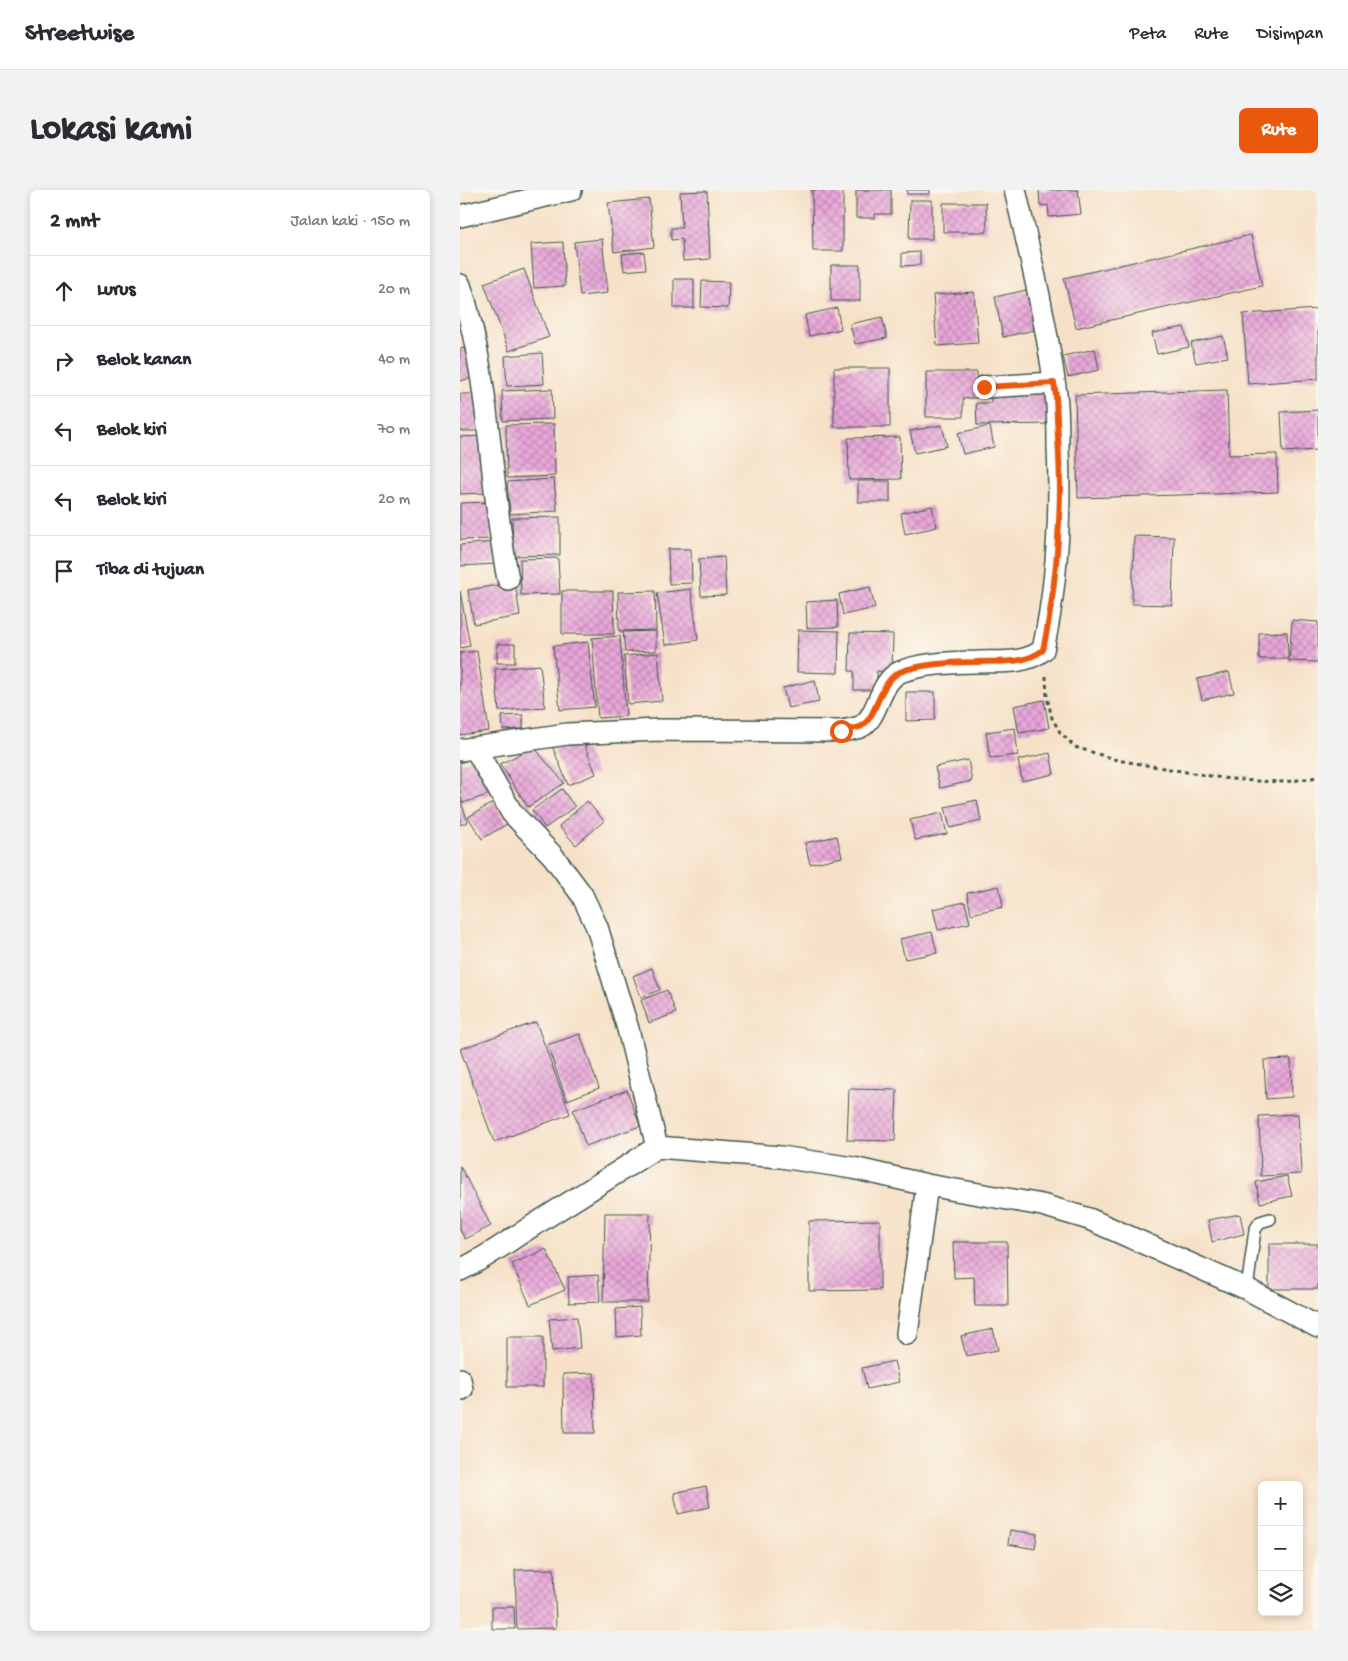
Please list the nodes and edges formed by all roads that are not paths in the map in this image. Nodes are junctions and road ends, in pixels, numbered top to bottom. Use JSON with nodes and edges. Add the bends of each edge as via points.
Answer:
{"nodes":[{"id":1,"x":571,"y":190,"type":"edge"},
{"id":2,"x":1015,"y":190,"type":"edge"},
{"id":3,"x":460,"y":216,"type":"edge"},
{"id":4,"x":460,"y":285,"type":"edge"},
{"id":5,"x":1054,"y":383,"type":"junction"},
{"id":6,"x":984,"y":387,"type":"dead end"},
{"id":7,"x":508,"y":579,"type":"dead end"},
{"id":8,"x":468,"y":749,"type":"edge"},
{"id":9,"x":657,"y":1148,"type":"junction"},
{"id":10,"x":927,"y":1185,"type":"junction"},
{"id":11,"x":1270,"y":1219,"type":"dead end"},
{"id":12,"x":460,"y":1270,"type":"edge"},
{"id":13,"x":1247,"y":1289,"type":"junction"},
{"id":14,"x":1318,"y":1327,"type":"edge"},
{"id":15,"x":908,"y":1334,"type":"dead end"}],
"edges":[{"from":1,"to":3,"type":"street"},
{"from":2,"to":5,"type":"street"},
{"from":4,"to":7,"type":"street","via":[[479,364],[500,542]]},
{"from":5,"to":6,"type":"street"},
{"from":5,"to":8,"type":"street","via":[[1059,511],[1043,650],[1036,656],[1016,661],[962,662],[899,673],[883,690],[869,719],[860,726],[841,731],[658,730],[567,734]]},
{"from":8,"to":9,"type":"street","via":[[512,813],[553,856],[582,895],[597,927],[628,1028]]},
{"from":9,"to":10,"type":"street","via":[[781,1157],[853,1168]]},
{"from":9,"to":12,"type":"street","via":[[478,1262]]},
{"from":10,"to":13,"type":"street","via":[[1042,1205],[1089,1219]]},
{"from":10,"to":15,"type":"street"},
{"from":11,"to":13,"type":"lane","via":[[1260,1222],[1255,1230]]},
{"from":13,"to":14,"type":"street"}]}
